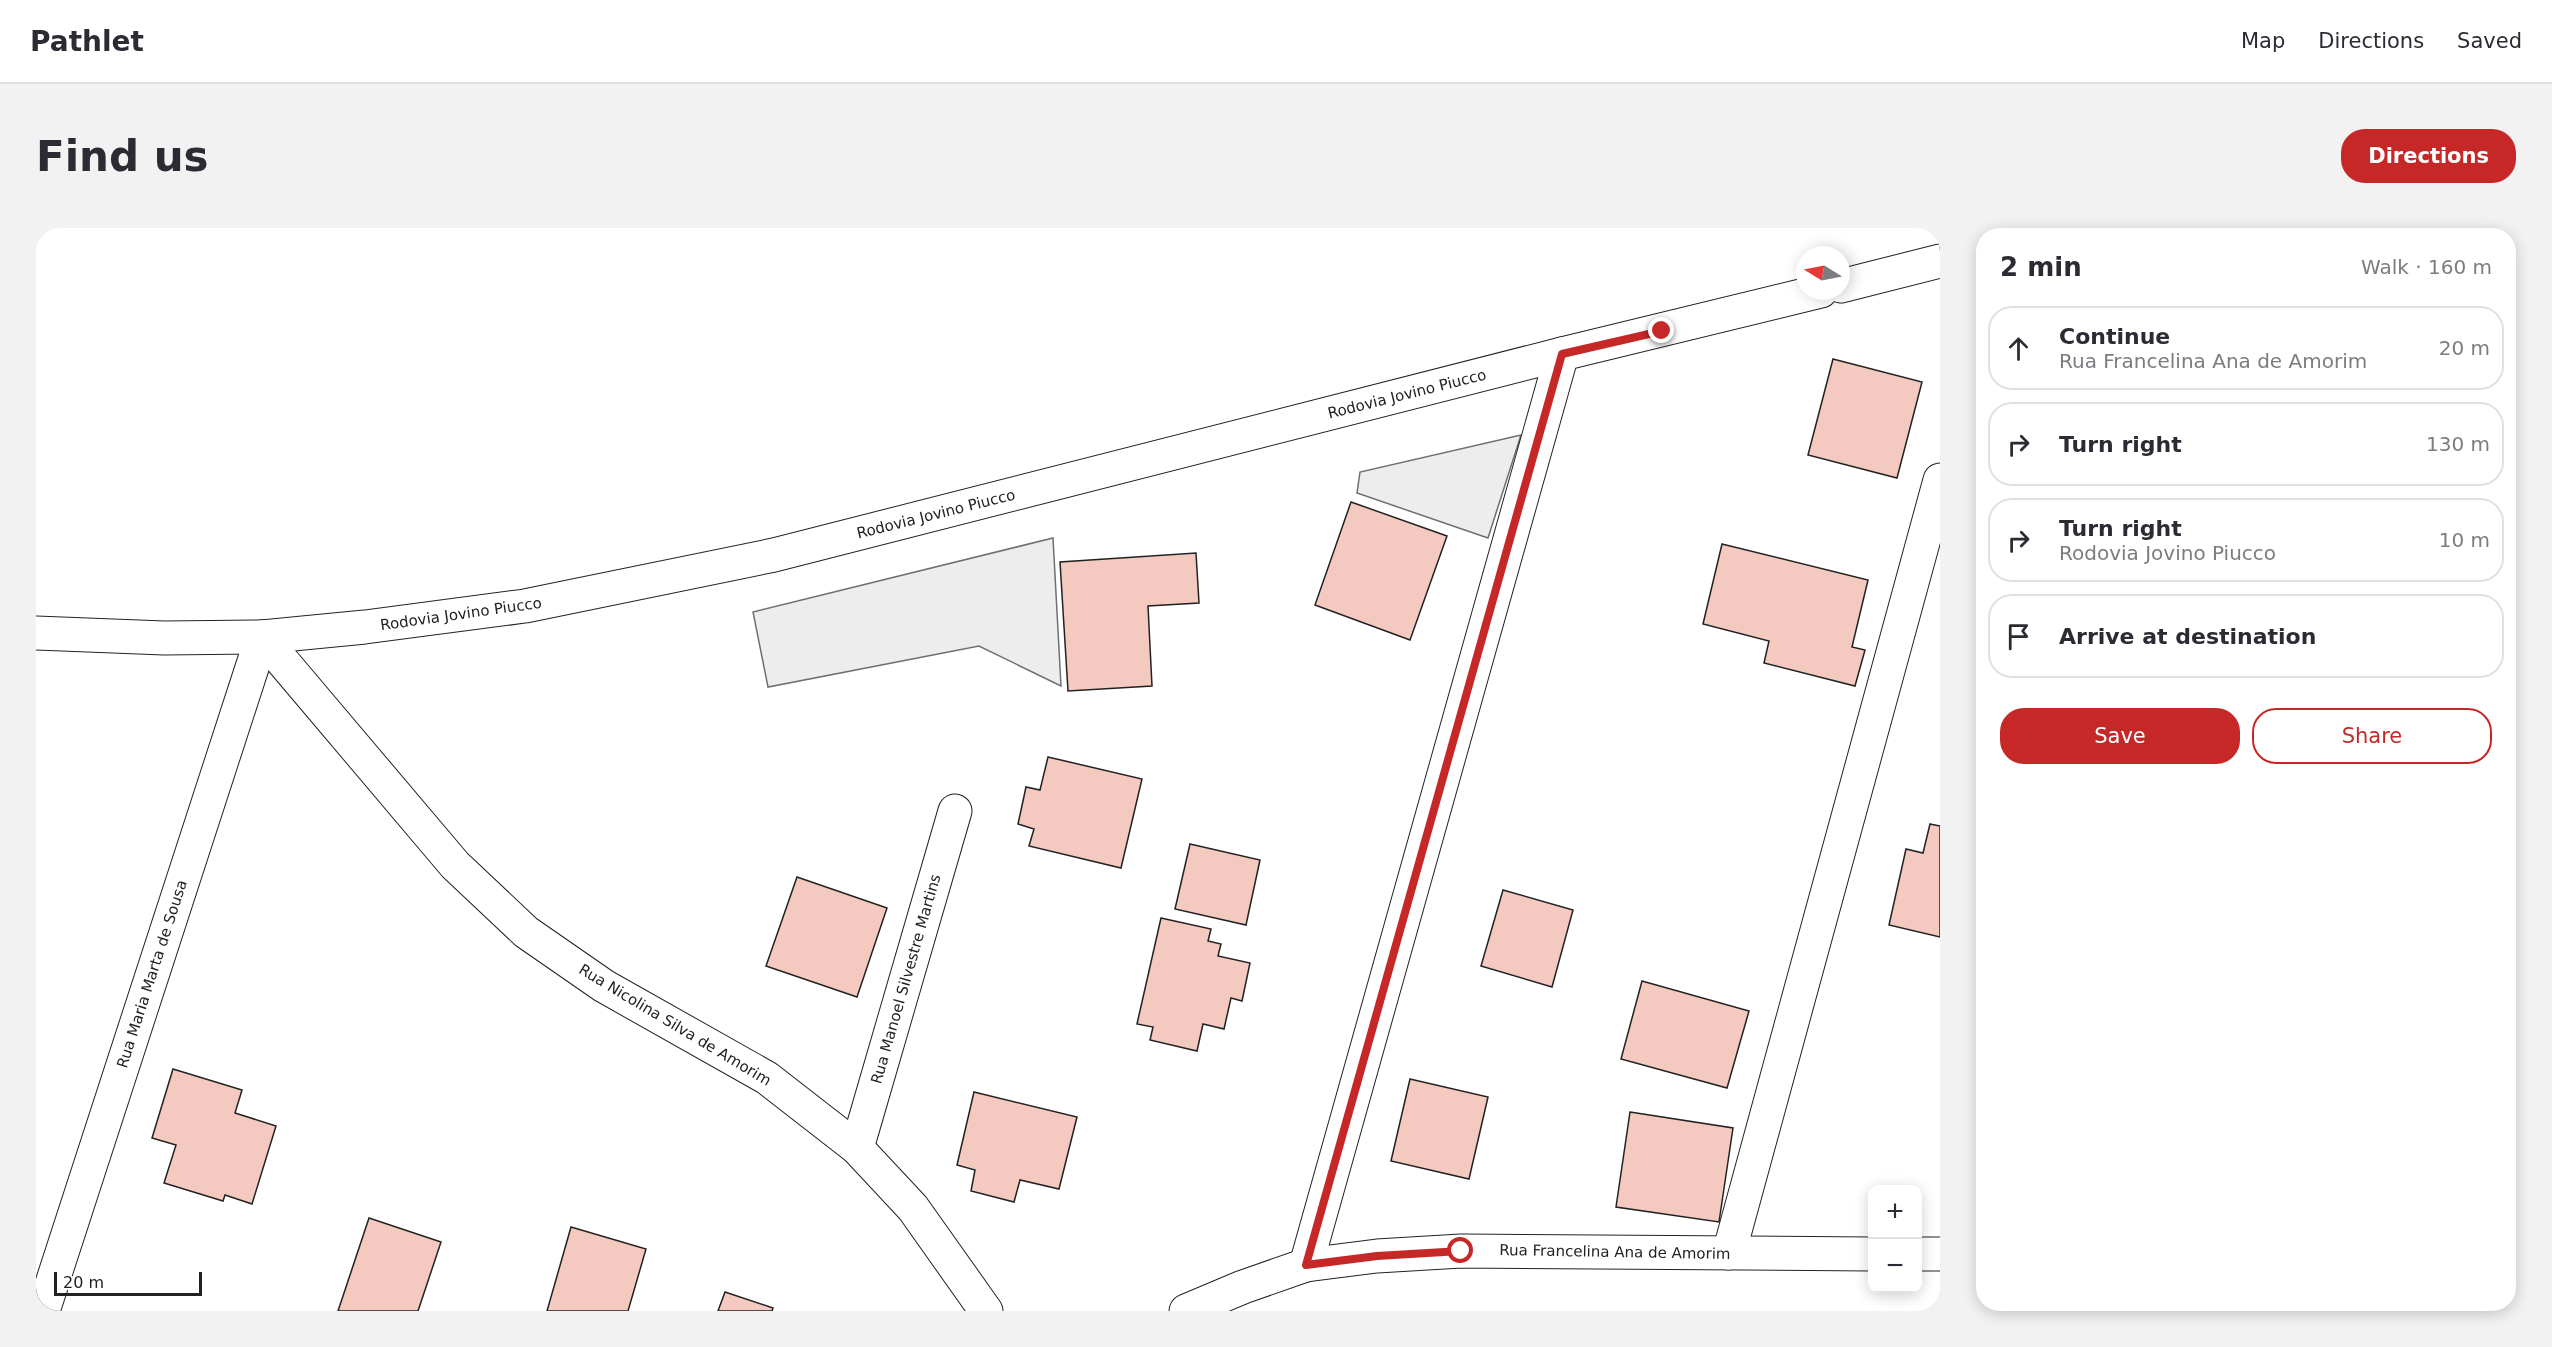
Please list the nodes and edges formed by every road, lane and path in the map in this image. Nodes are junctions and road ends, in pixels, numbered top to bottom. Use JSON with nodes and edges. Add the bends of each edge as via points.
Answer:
{"nodes":[{"id":1,"x":1940,"y":261,"type":"edge"},
{"id":2,"x":1850,"y":284,"type":"edge"},
{"id":3,"x":1796,"y":297,"type":"edge"},
{"id":4,"x":1562,"y":354,"type":"junction"},
{"id":5,"x":1940,"y":480,"type":"edge"},
{"id":6,"x":36,"y":633,"type":"edge"},
{"id":7,"x":262,"y":637,"type":"junction"},
{"id":8,"x":956,"y":811,"type":"dead end"},
{"id":9,"x":857,"y":1148,"type":"junction"},
{"id":10,"x":1728,"y":1253,"type":"junction"},
{"id":11,"x":1868,"y":1254,"type":"edge"},
{"id":12,"x":1922,"y":1254,"type":"edge"},
{"id":13,"x":1940,"y":1254,"type":"edge"},
{"id":14,"x":1306,"y":1265,"type":"junction"},
{"id":15,"x":43,"y":1311,"type":"edge"},
{"id":16,"x":986,"y":1311,"type":"edge"},
{"id":17,"x":1186,"y":1311,"type":"edge"}],
"edges":[{"from":1,"to":2,"type":"street"},
{"from":3,"to":4,"type":"street","name":"Rodovia Jovino Piucco"},
{"from":4,"to":7,"type":"street","name":"Rodovia Jovino Piucco","via":[[774,555],[655,581],[525,606]]},
{"from":4,"to":14,"type":"street"},
{"from":5,"to":10,"type":"street"},
{"from":6,"to":7,"type":"street","name":"Rodovia Jovino Piucco"},
{"from":7,"to":9,"type":"street","name":"Rua Nicolina Silva de Amorim","via":[[455,865],[526,932],[604,986],[767,1078]]},
{"from":7,"to":15,"type":"street","name":"Rua Maria Marta de Sousa"},
{"from":8,"to":9,"type":"street","name":"Rua Manoel Silvestre Martins"},
{"from":9,"to":16,"type":"street","name":"Rua Nicolina Silva de Amorim","via":[[913,1208]]},
{"from":10,"to":11,"type":"street","name":"Rua Francelina Ana de Amorim"},
{"from":10,"to":14,"type":"street","name":"Rua Francelina Ana de Amorim","via":[[1461,1251]]},
{"from":12,"to":13,"type":"street"},
{"from":14,"to":17,"type":"street","name":"Rua Francelina Ana de Amorim"}]}
